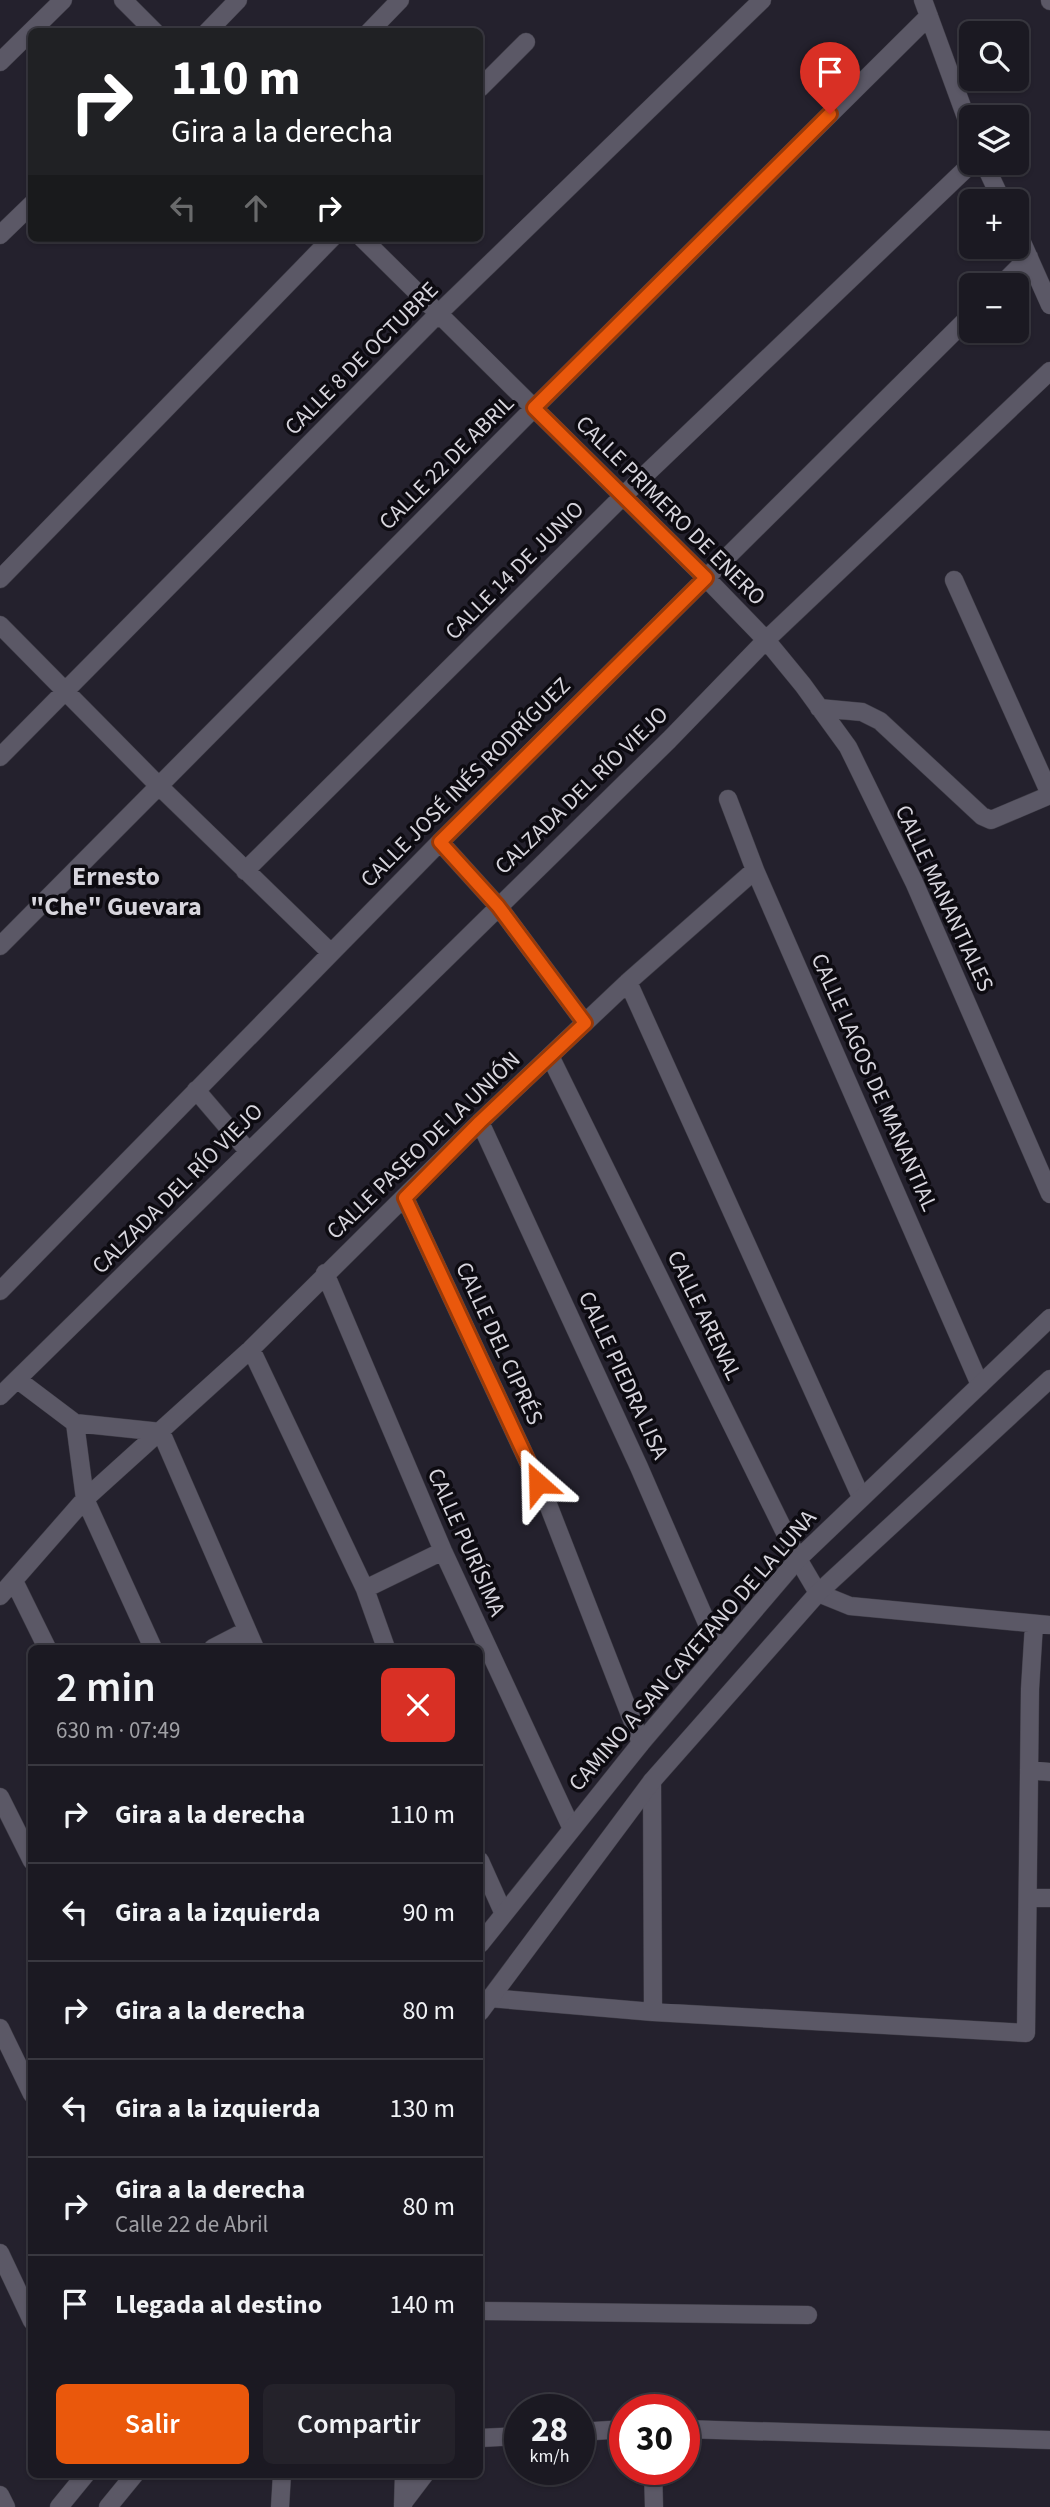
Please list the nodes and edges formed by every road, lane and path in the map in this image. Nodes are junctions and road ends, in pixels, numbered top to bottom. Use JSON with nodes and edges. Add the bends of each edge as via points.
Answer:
{"nodes":[{"id":1,"x":63,"y":0,"type":"edge"},
{"id":2,"x":123,"y":0,"type":"edge"},
{"id":3,"x":238,"y":0,"type":"edge"},
{"id":4,"x":400,"y":0,"type":"edge"},
{"id":5,"x":762,"y":0,"type":"edge"},
{"id":6,"x":926,"y":8,"type":"edge"},
{"id":7,"x":35,"y":28,"type":"edge"},
{"id":8,"x":151,"y":28,"type":"edge"},
{"id":9,"x":211,"y":28,"type":"edge"},
{"id":10,"x":373,"y":28,"type":"edge"},
{"id":11,"x":28,"y":34,"type":"edge"},
{"id":12,"x":526,"y":42,"type":"dead end"},
{"id":13,"x":0,"y":62,"type":"edge"},
{"id":14,"x":483,"y":85,"type":"edge"},
{"id":15,"x":961,"y":105,"type":"edge"},
{"id":16,"x":959,"y":175,"type":"edge"},
{"id":17,"x":28,"y":208,"type":"edge"},
{"id":18,"x":0,"y":236,"type":"edge"},
{"id":19,"x":328,"y":242,"type":"edge"},
{"id":20,"x":366,"y":242,"type":"edge"},
{"id":21,"x":1029,"y":257,"type":"edge"},
{"id":22,"x":1027,"y":259,"type":"edge"},
{"id":23,"x":1013,"y":273,"type":"edge"},
{"id":24,"x":1050,"y":305,"type":"edge"},
{"id":25,"x":439,"y":313,"type":"junction"},
{"id":26,"x":959,"y":327,"type":"edge"},
{"id":27,"x":1050,"y":371,"type":"edge"},
{"id":28,"x":534,"y":408,"type":"junction"},
{"id":29,"x":623,"y":496,"type":"junction"},
{"id":30,"x":706,"y":578,"type":"junction"},
{"id":31,"x":0,"y":579,"type":"edge"},
{"id":32,"x":954,"y":580,"type":"dead end"},
{"id":33,"x":0,"y":625,"type":"edge"},
{"id":34,"x":766,"y":640,"type":"junction"},
{"id":35,"x":64,"y":691,"type":"junction"},
{"id":36,"x":819,"y":708,"type":"junction"},
{"id":37,"x":0,"y":757,"type":"edge"},
{"id":38,"x":159,"y":786,"type":"junction"},
{"id":39,"x":1050,"y":794,"type":"edge"},
{"id":40,"x":727,"y":799,"type":"dead end"},
{"id":41,"x":440,"y":842,"type":"junction"},
{"id":42,"x":755,"y":870,"type":"junction"},
{"id":43,"x":246,"y":871,"type":"junction"},
{"id":44,"x":498,"y":906,"type":"junction"},
{"id":45,"x":0,"y":946,"type":"edge"},
{"id":46,"x":330,"y":952,"type":"junction"},
{"id":47,"x":628,"y":982,"type":"junction"},
{"id":48,"x":585,"y":1023,"type":"junction"},
{"id":49,"x":550,"y":1056,"type":"junction"},
{"id":50,"x":196,"y":1090,"type":"junction"},
{"id":51,"x":480,"y":1122,"type":"junction"},
{"id":52,"x":249,"y":1152,"type":"junction"},
{"id":53,"x":1050,"y":1194,"type":"edge"},
{"id":54,"x":405,"y":1198,"type":"junction"},
{"id":55,"x":325,"y":1273,"type":"junction"},
{"id":56,"x":0,"y":1290,"type":"edge"},
{"id":57,"x":1050,"y":1318,"type":"edge"},
{"id":58,"x":251,"y":1349,"type":"junction"},
{"id":59,"x":1050,"y":1379,"type":"edge"},
{"id":60,"x":18,"y":1380,"type":"junction"},
{"id":61,"x":980,"y":1385,"type":"junction"},
{"id":62,"x":0,"y":1396,"type":"edge"},
{"id":63,"x":75,"y":1423,"type":"junction"},
{"id":64,"x":161,"y":1432,"type":"junction"},
{"id":65,"x":861,"y":1497,"type":"junction"},
{"id":66,"x":85,"y":1499,"type":"junction"},
{"id":67,"x":443,"y":1551,"type":"junction"},
{"id":68,"x":798,"y":1559,"type":"junction"},
{"id":69,"x":14,"y":1581,"type":"junction"},
{"id":70,"x":365,"y":1588,"type":"junction"},
{"id":71,"x":818,"y":1593,"type":"junction"},
{"id":72,"x":0,"y":1596,"type":"edge"},
{"id":73,"x":1042,"y":1624,"type":"edge"},
{"id":74,"x":246,"y":1631,"type":"junction"},
{"id":75,"x":46,"y":1645,"type":"edge"},
{"id":76,"x":152,"y":1645,"type":"edge"},
{"id":77,"x":219,"y":1645,"type":"edge"},
{"id":78,"x":253,"y":1645,"type":"edge"},
{"id":79,"x":385,"y":1645,"type":"edge"},
{"id":80,"x":719,"y":1651,"type":"junction"},
{"id":81,"x":641,"y":1743,"type":"junction"},
{"id":82,"x":1030,"y":1770,"type":"junction"},
{"id":83,"x":1050,"y":1772,"type":"edge"},
{"id":84,"x":652,"y":1781,"type":"junction"},
{"id":85,"x":0,"y":1797,"type":"edge"},
{"id":86,"x":571,"y":1827,"type":"junction"},
{"id":87,"x":28,"y":1853,"type":"edge"},
{"id":88,"x":483,"y":1868,"type":"edge"},
{"id":89,"x":1028,"y":1898,"type":"junction"},
{"id":90,"x":1050,"y":1898,"type":"edge"},
{"id":91,"x":503,"y":1912,"type":"junction"},
{"id":92,"x":483,"y":1940,"type":"edge"},
{"id":93,"x":484,"y":2005,"type":"edge"},
{"id":94,"x":653,"y":2012,"type":"junction"},
{"id":95,"x":0,"y":2028,"type":"edge"},
{"id":96,"x":28,"y":2086,"type":"edge"},
{"id":97,"x":0,"y":2253,"type":"edge"},
{"id":98,"x":483,"y":2311,"type":"edge"},
{"id":99,"x":28,"y":2312,"type":"edge"},
{"id":100,"x":808,"y":2315,"type":"dead end"},
{"id":101,"x":700,"y":2429,"type":"edge"},
{"id":102,"x":504,"y":2437,"type":"edge"},
{"id":103,"x":483,"y":2438,"type":"edge"},
{"id":104,"x":1050,"y":2440,"type":"edge"},
{"id":105,"x":83,"y":2478,"type":"edge"},
{"id":106,"x":132,"y":2478,"type":"edge"},
{"id":107,"x":282,"y":2478,"type":"edge"},
{"id":108,"x":404,"y":2478,"type":"edge"},
{"id":109,"x":422,"y":2478,"type":"edge"},
{"id":110,"x":653,"y":2485,"type":"edge"},
{"id":111,"x":0,"y":2495,"type":"edge"},
{"id":112,"x":403,"y":2505,"type":"edge"},
{"id":113,"x":6,"y":2507,"type":"edge"},
{"id":114,"x":59,"y":2507,"type":"edge"},
{"id":115,"x":108,"y":2507,"type":"edge"},
{"id":116,"x":280,"y":2507,"type":"edge"},
{"id":117,"x":654,"y":2507,"type":"edge"}],
"edges":[{"from":1,"to":7,"type":"street"},
{"from":2,"to":8,"type":"street"},
{"from":3,"to":9,"type":"street"},
{"from":4,"to":10,"type":"street"},
{"from":5,"to":25,"type":"street","name":"CALLE 8 DE OCTUBRE"},
{"from":6,"to":15,"type":"street"},
{"from":6,"to":28,"type":"street","name":"CALLE 22 DE ABRIL"},
{"from":11,"to":13,"type":"street"},
{"from":12,"to":14,"type":"street"},
{"from":16,"to":29,"type":"street","name":"CALLE 14 DE JUNIO"},
{"from":17,"to":18,"type":"street"},
{"from":19,"to":31,"type":"street"},
{"from":20,"to":25,"type":"street","name":"CALLE PRIMERO DE ENERO"},
{"from":21,"to":24,"type":"street"},
{"from":22,"to":23,"type":"street"},
{"from":25,"to":28,"type":"street","name":"CALLE PRIMERO DE ENERO"},
{"from":25,"to":35,"type":"street","name":"CALLE 8 DE OCTUBRE"},
{"from":26,"to":30,"type":"street","name":"CALLE JOSÉ INÉS RODRÍGUEZ"},
{"from":27,"to":34,"type":"street","name":"CALZADA DEL RÍO VIEJO"},
{"from":28,"to":29,"type":"street","name":"CALLE PRIMERO DE ENERO"},
{"from":28,"to":38,"type":"street","name":"CALLE 22 DE ABRIL"},
{"from":29,"to":30,"type":"street","name":"CALLE PRIMERO DE ENERO"},
{"from":29,"to":43,"type":"street","name":"CALLE 14 DE JUNIO"},
{"from":30,"to":34,"type":"street","name":"CALLE PRIMERO DE ENERO"},
{"from":30,"to":41,"type":"street","name":"CALLE JOSÉ INÉS RODRÍGUEZ"},
{"from":32,"to":39,"type":"street"},
{"from":33,"to":35,"type":"street"},
{"from":34,"to":36,"type":"street","name":"CALLE MANANTIALES"},
{"from":34,"to":44,"type":"street","name":"CALZADA DEL RÍO VIEJO"},
{"from":35,"to":37,"type":"street","name":"CALLE 8 DE OCTUBRE"},
{"from":35,"to":38,"type":"street"},
{"from":36,"to":39,"type":"street","via":[[862,712],[880,721],[991,820]]},
{"from":36,"to":53,"type":"street","name":"CALLE MANANTIALES","via":[[848,747],[914,883]]},
{"from":38,"to":43,"type":"street"},
{"from":38,"to":45,"type":"street","name":"CALLE 22 DE ABRIL"},
{"from":40,"to":42,"type":"street","name":"CALLE LAGOS DE MANANTIAL"},
{"from":41,"to":44,"type":"street"},
{"from":41,"to":46,"type":"street","name":"CALLE JOSÉ INÉS RODRÍGUEZ"},
{"from":42,"to":47,"type":"street","name":"CALLE PASEO DE LA UNIÓN"},
{"from":42,"to":61,"type":"street","name":"CALLE LAGOS DE MANANTIAL"},
{"from":43,"to":46,"type":"street"},
{"from":44,"to":48,"type":"street"},
{"from":44,"to":52,"type":"street","name":"CALZADA DEL RÍO VIEJO"},
{"from":46,"to":50,"type":"street","name":"CALLE JOSÉ INÉS RODRÍGUEZ"},
{"from":47,"to":48,"type":"street","name":"CALLE PASEO DE LA UNIÓN"},
{"from":47,"to":65,"type":"street"},
{"from":48,"to":49,"type":"street","name":"CALLE PASEO DE LA UNIÓN"},
{"from":49,"to":51,"type":"street","name":"CALLE PASEO DE LA UNIÓN"},
{"from":49,"to":68,"type":"street","name":"CALLE ARENAL"},
{"from":50,"to":52,"type":"street"},
{"from":50,"to":56,"type":"street","name":"CALLE JOSÉ INÉS RODRÍGUEZ"},
{"from":51,"to":54,"type":"street","name":"CALLE PASEO DE LA UNIÓN"},
{"from":51,"to":80,"type":"street","name":"CALLE PIEDRA LISA"},
{"from":52,"to":60,"type":"street","name":"CALZADA DEL RÍO VIEJO"},
{"from":54,"to":55,"type":"street","name":"CALLE PASEO DE LA UNIÓN"},
{"from":54,"to":81,"type":"street","name":"CALLE DEL CIPRÉS","via":[[549,1507]]},
{"from":55,"to":58,"type":"street","name":"CALLE PASEO DE LA UNIÓN"},
{"from":55,"to":67,"type":"street","name":"CALLE PURÍSIMA"},
{"from":57,"to":61,"type":"street","name":"CAMINO A SAN CAYETANO DE LA LUNA"},
{"from":58,"to":64,"type":"street","name":"CALLE PASEO DE LA UNIÓN"},
{"from":58,"to":70,"type":"street"},
{"from":59,"to":71,"type":"street"},
{"from":60,"to":62,"type":"street","name":"CALZADA DEL RÍO VIEJO"},
{"from":60,"to":63,"type":"street"},
{"from":61,"to":65,"type":"street","name":"CAMINO A SAN CAYETANO DE LA LUNA"},
{"from":63,"to":64,"type":"street"},
{"from":63,"to":66,"type":"street"},
{"from":64,"to":66,"type":"street","name":"CALLE PASEO DE LA UNIÓN"},
{"from":64,"to":74,"type":"street"},
{"from":65,"to":68,"type":"street","name":"CAMINO A SAN CAYETANO DE LA LUNA"},
{"from":66,"to":69,"type":"street","name":"CALLE PASEO DE LA UNIÓN"},
{"from":66,"to":76,"type":"street"},
{"from":67,"to":70,"type":"street"},
{"from":67,"to":86,"type":"street","name":"CALLE PURÍSIMA"},
{"from":68,"to":71,"type":"street","name":"CALLE ARENAL"},
{"from":68,"to":80,"type":"street","name":"CAMINO A SAN CAYETANO DE LA LUNA"},
{"from":69,"to":72,"type":"street","name":"CALLE PASEO DE LA UNIÓN"},
{"from":69,"to":75,"type":"street"},
{"from":70,"to":79,"type":"street"},
{"from":71,"to":73,"type":"street","via":[[850,1606]]},
{"from":71,"to":84,"type":"street"},
{"from":73,"to":82,"type":"street","via":[[1030,1689]]},
{"from":74,"to":77,"type":"street"},
{"from":74,"to":78,"type":"street"},
{"from":80,"to":81,"type":"street","name":"CAMINO A SAN CAYETANO DE LA LUNA"},
{"from":81,"to":86,"type":"street","name":"CAMINO A SAN CAYETANO DE LA LUNA"},
{"from":82,"to":83,"type":"street"},
{"from":82,"to":89,"type":"street"},
{"from":84,"to":93,"type":"street"},
{"from":84,"to":94,"type":"street"},
{"from":85,"to":87,"type":"street"},
{"from":86,"to":91,"type":"street","name":"CAMINO A SAN CAYETANO DE LA LUNA"},
{"from":88,"to":91,"type":"street"},
{"from":89,"to":90,"type":"street"},
{"from":89,"to":94,"type":"street","via":[[1026,2033]]},
{"from":91,"to":92,"type":"street","name":"CAMINO A SAN CAYETANO DE LA LUNA"},
{"from":93,"to":94,"type":"street"},
{"from":95,"to":96,"type":"street"},
{"from":97,"to":99,"type":"street"},
{"from":98,"to":100,"type":"street"},
{"from":101,"to":104,"type":"street"},
{"from":102,"to":103,"type":"street"},
{"from":105,"to":114,"type":"street"},
{"from":106,"to":115,"type":"street"},
{"from":107,"to":116,"type":"street"},
{"from":108,"to":112,"type":"street"},
{"from":109,"to":112,"type":"street"},
{"from":110,"to":117,"type":"street"},
{"from":111,"to":113,"type":"street"}]}
